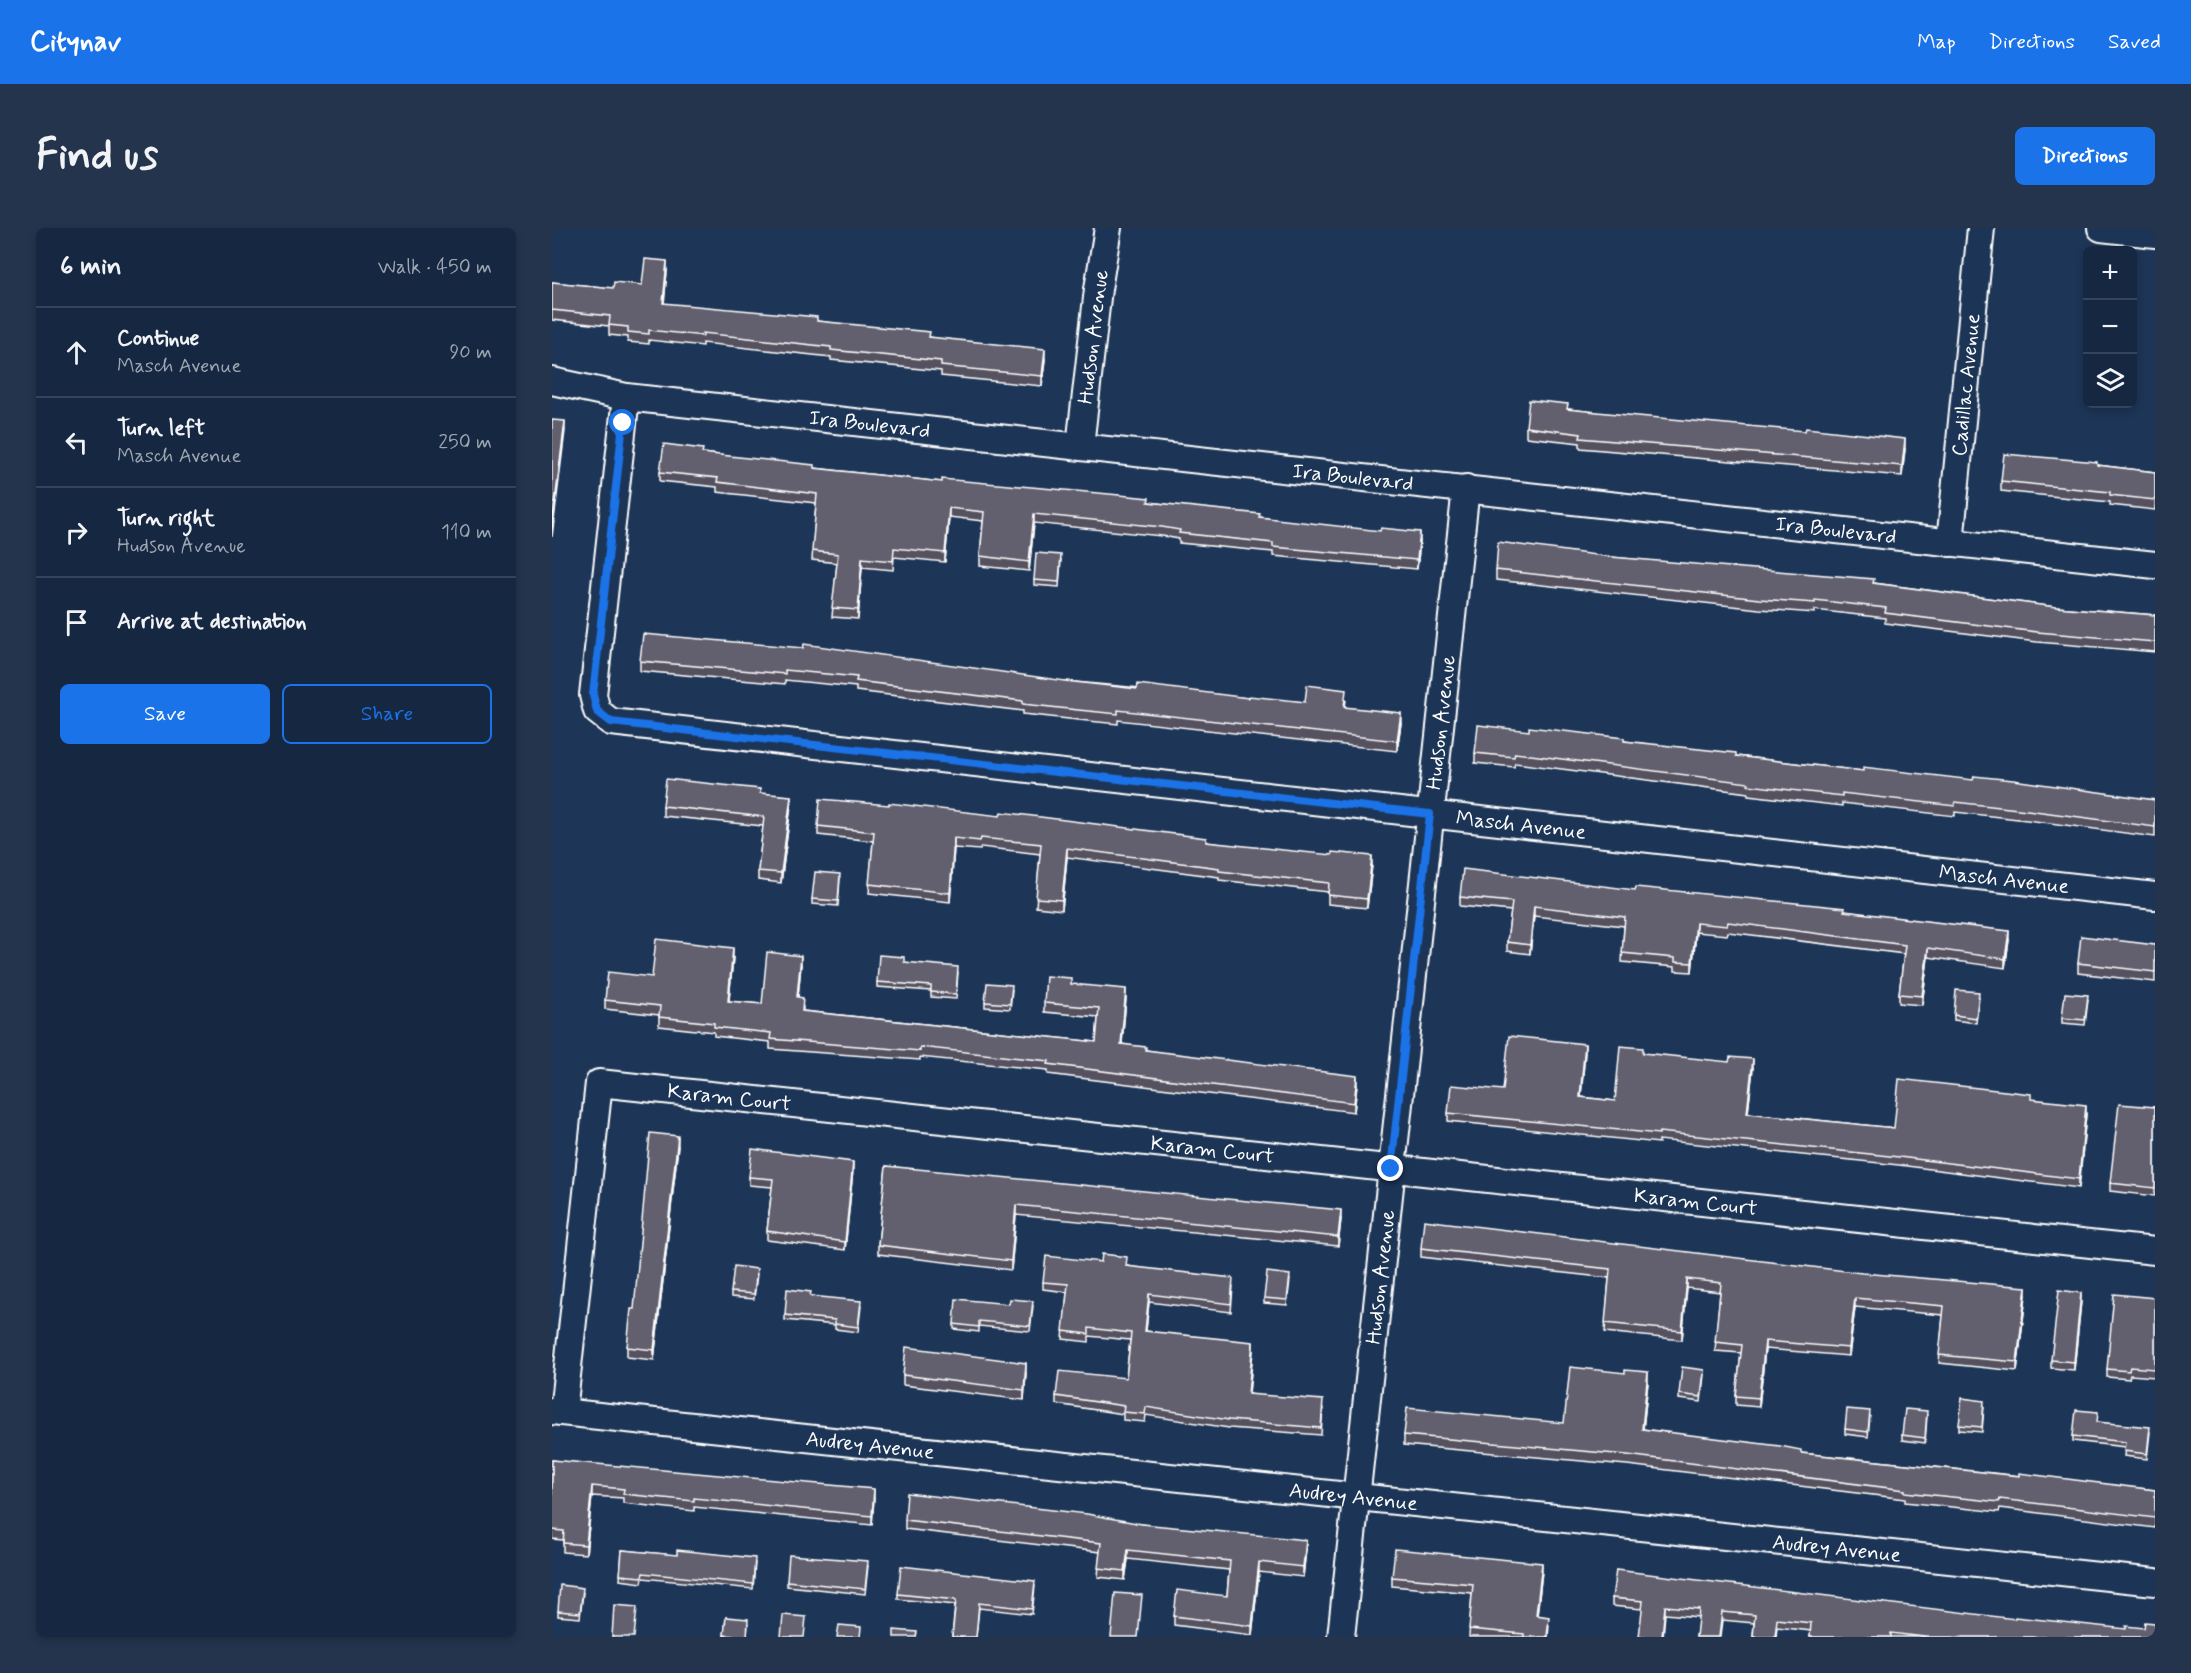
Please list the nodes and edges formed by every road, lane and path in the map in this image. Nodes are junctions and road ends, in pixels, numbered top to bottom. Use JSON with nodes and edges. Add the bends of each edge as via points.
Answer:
{"nodes":[{"id":1,"x":1108,"y":228,"type":"edge"},
{"id":2,"x":1981,"y":228,"type":"edge"},
{"id":3,"x":2101,"y":228,"type":"edge"},
{"id":4,"x":2155,"y":234,"type":"edge"},
{"id":5,"x":552,"y":381,"type":"edge"},
{"id":6,"x":626,"y":397,"type":"junction"},
{"id":7,"x":1080,"y":446,"type":"junction"},
{"id":8,"x":1466,"y":488,"type":"junction"},
{"id":9,"x":1950,"y":543,"type":"junction"},
{"id":10,"x":2155,"y":565,"type":"edge"},
{"id":11,"x":1430,"y":814,"type":"junction"},
{"id":12,"x":2155,"y":896,"type":"edge"},
{"id":13,"x":1391,"y":1169,"type":"junction"},
{"id":14,"x":2155,"y":1251,"type":"edge"},
{"id":15,"x":558,"y":1412,"type":"edge"},
{"id":16,"x":1356,"y":1496,"type":"junction"},
{"id":17,"x":2155,"y":1582,"type":"edge"},
{"id":18,"x":1341,"y":1637,"type":"edge"}],
"edges":[{"from":1,"to":7,"type":"street","name":"Hudson Avenue"},
{"from":2,"to":9,"type":"street","name":"Cadillac Avenue"},
{"from":3,"to":4,"type":"street"},
{"from":5,"to":6,"type":"street","name":"Ira Boulevard"},
{"from":6,"to":7,"type":"street","name":"Ira Boulevard"},
{"from":6,"to":11,"type":"street","name":"Masch Avenue","via":[[593,695],[597,711],[611,722]]},
{"from":7,"to":8,"type":"street","name":"Ira Boulevard"},
{"from":8,"to":9,"type":"street","name":"Ira Boulevard"},
{"from":8,"to":11,"type":"street","name":"Hudson Avenue"},
{"from":9,"to":10,"type":"street","name":"Ira Boulevard"},
{"from":11,"to":12,"type":"street","name":"Masch Avenue"},
{"from":11,"to":13,"type":"street","name":"Hudson Avenue"},
{"from":13,"to":14,"type":"street","name":"Karam Court"},
{"from":13,"to":15,"type":"street","name":"Karam Court","via":[[599,1083]]},
{"from":13,"to":16,"type":"street","name":"Hudson Avenue"},
{"from":15,"to":16,"type":"street","name":"Audrey Avenue"},
{"from":16,"to":17,"type":"street","name":"Audrey Avenue"},
{"from":16,"to":18,"type":"street","name":"Hudson Avenue"}]}
